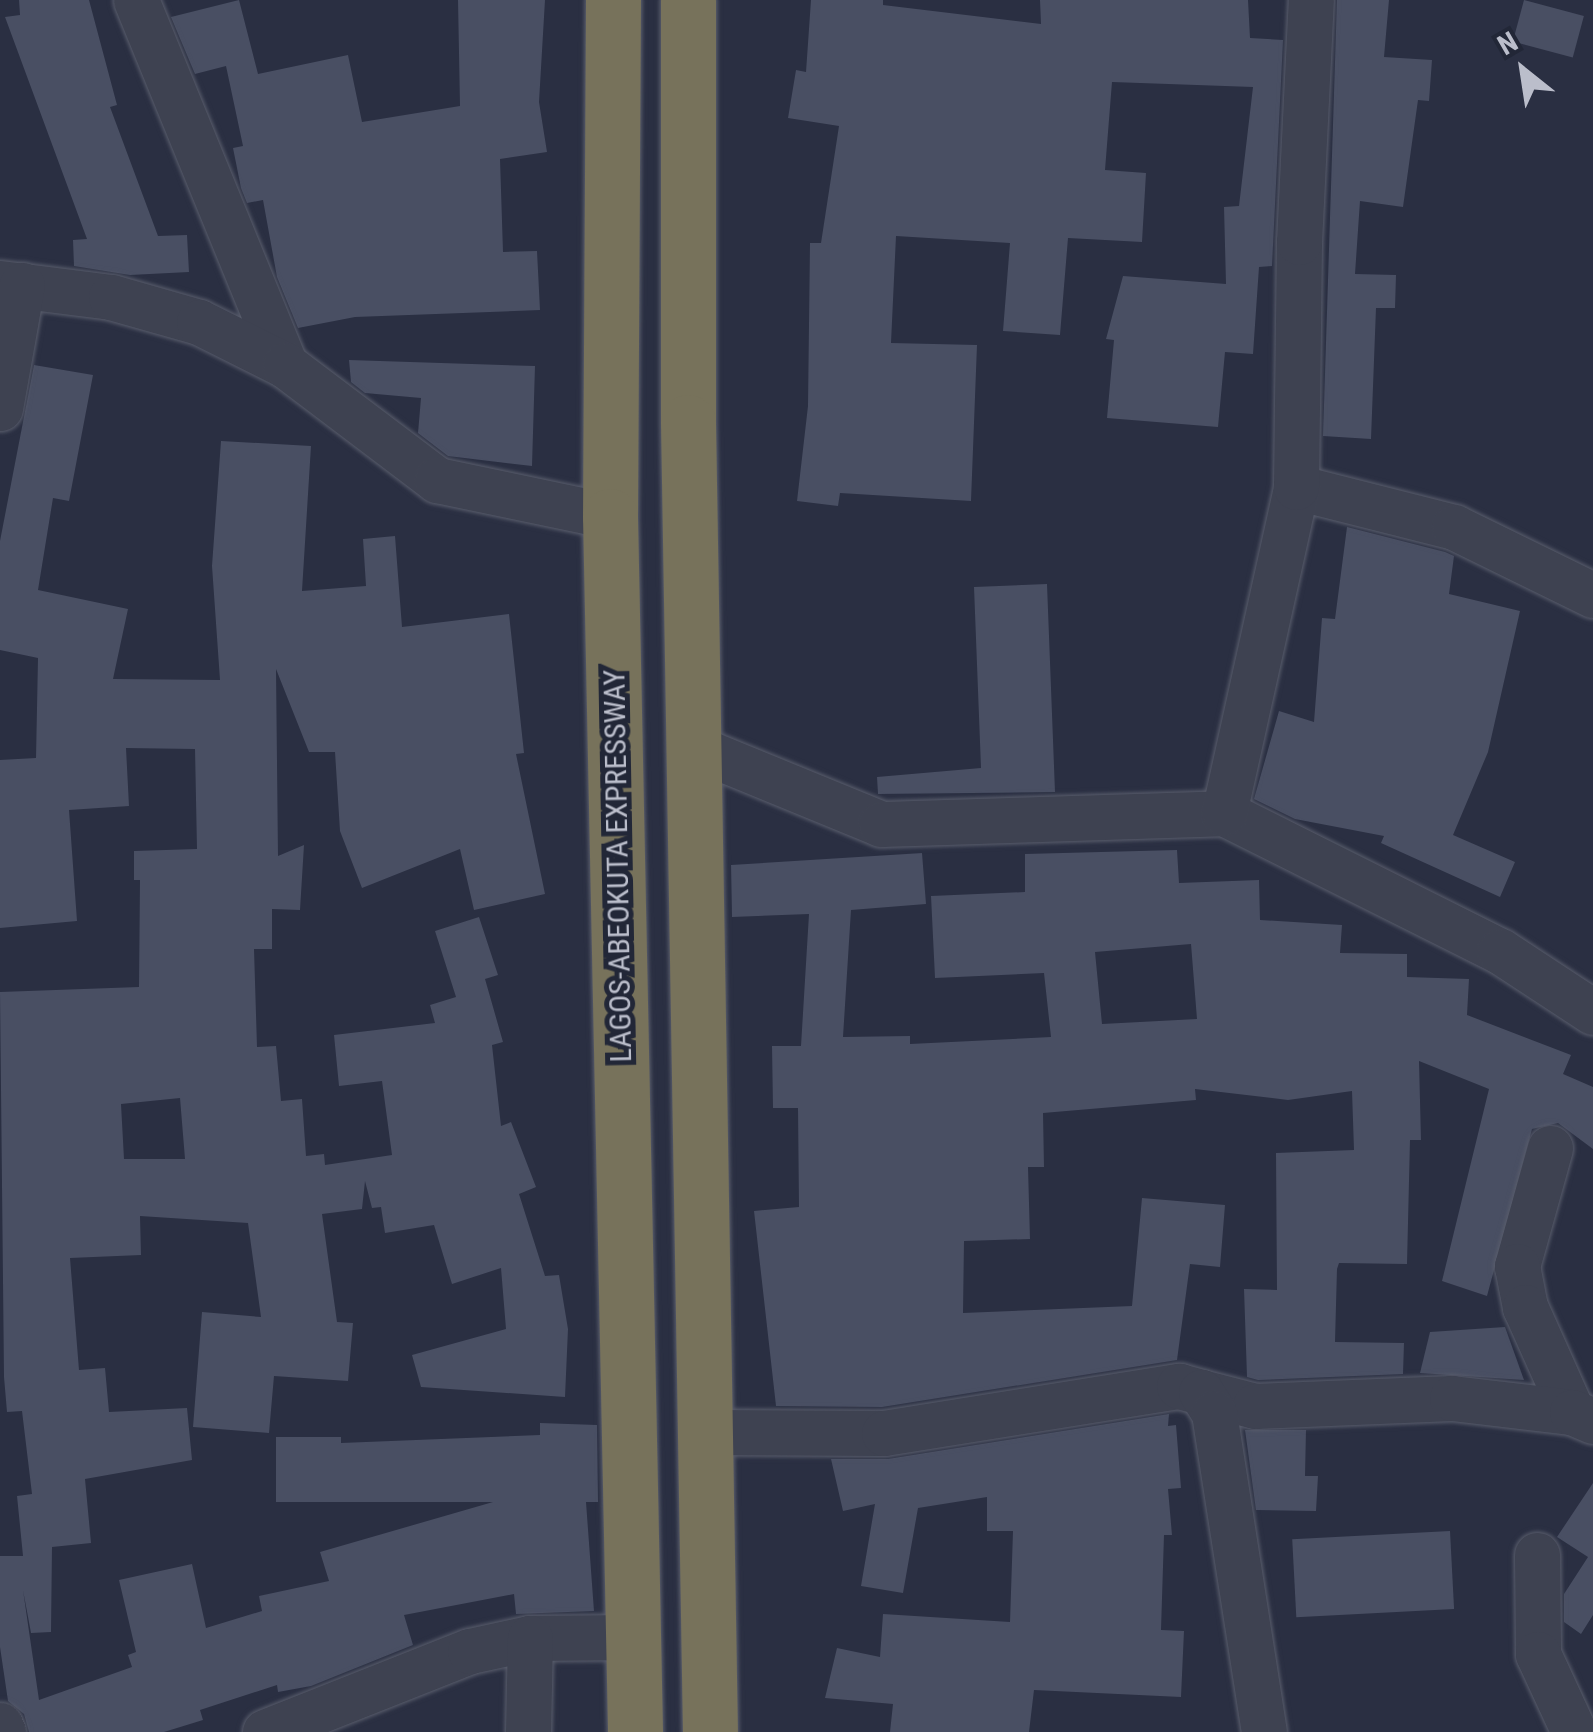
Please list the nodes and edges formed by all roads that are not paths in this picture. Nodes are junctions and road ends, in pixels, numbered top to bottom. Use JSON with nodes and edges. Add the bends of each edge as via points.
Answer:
{"nodes":[{"id":1,"x":136,"y":0,"type":"edge"},
{"id":2,"x":613,"y":0,"type":"edge"},
{"id":3,"x":688,"y":0,"type":"edge"},
{"id":4,"x":1312,"y":0,"type":"edge"},
{"id":5,"x":11,"y":284,"type":"edge"},
{"id":6,"x":284,"y":366,"type":"junction"},
{"id":7,"x":0,"y":408,"type":"edge"},
{"id":8,"x":1296,"y":487,"type":"junction"},
{"id":9,"x":610,"y":516,"type":"junction"},
{"id":10,"x":1593,"y":595,"type":"edge"},
{"id":11,"x":696,"y":748,"type":"junction"},
{"id":12,"x":1224,"y":813,"type":"junction"},
{"id":13,"x":1593,"y":1012,"type":"edge"},
{"id":14,"x":1550,"y":1148,"type":"dead end"},
{"id":15,"x":1200,"y":1392,"type":"junction"},
{"id":16,"x":1582,"y":1416,"type":"edge"},
{"id":17,"x":706,"y":1432,"type":"junction"},
{"id":18,"x":1537,"y":1555,"type":"dead end"},
{"id":19,"x":634,"y":1637,"type":"junction"},
{"id":20,"x":530,"y":1638,"type":"junction"},
{"id":21,"x":0,"y":1725,"type":"edge"},
{"id":22,"x":3,"y":1732,"type":"edge"},
{"id":23,"x":265,"y":1732,"type":"edge"},
{"id":24,"x":528,"y":1732,"type":"edge"},
{"id":25,"x":635,"y":1732,"type":"edge"},
{"id":26,"x":710,"y":1732,"type":"edge"},
{"id":27,"x":1264,"y":1732,"type":"edge"},
{"id":28,"x":1574,"y":1732,"type":"edge"}],
"edges":[{"from":1,"to":6,"type":"street"},
{"from":2,"to":9,"type":"highway","name":"LAGOS-ABEOKUTA EXPRESSWAY"},
{"from":3,"to":11,"type":"highway"},
{"from":4,"to":8,"type":"street","via":[[1299,242]]},
{"from":5,"to":6,"type":"street","via":[[111,297],[198,322]]},
{"from":5,"to":7,"type":"street"},
{"from":6,"to":9,"type":"street","via":[[437,480]]},
{"from":8,"to":10,"type":"street","via":[[1454,526]]},
{"from":8,"to":12,"type":"street"},
{"from":9,"to":19,"type":"highway","name":"LAGOS-ABEOKUTA EXPRESSWAY"},
{"from":11,"to":12,"type":"street","via":[[880,824]]},
{"from":11,"to":17,"type":"highway"},
{"from":12,"to":13,"type":"street","via":[[1500,952]]},
{"from":14,"to":16,"type":"street","via":[[1517,1266],[1525,1307]]},
{"from":15,"to":16,"type":"street","via":[[1255,1406],[1452,1398]]},
{"from":15,"to":17,"type":"street","via":[[1179,1386],[884,1433]]},
{"from":15,"to":27,"type":"street","via":[[1214,1414]]},
{"from":17,"to":26,"type":"highway"},
{"from":18,"to":28,"type":"street","via":[[1538,1654]]},
{"from":19,"to":20,"type":"street"},
{"from":19,"to":25,"type":"highway","name":"LAGOS-ABEOKUTA EXPRESSWAY"},
{"from":20,"to":23,"type":"street","via":[[470,1651]]},
{"from":20,"to":24,"type":"street"},
{"from":21,"to":22,"type":"street"}]}
